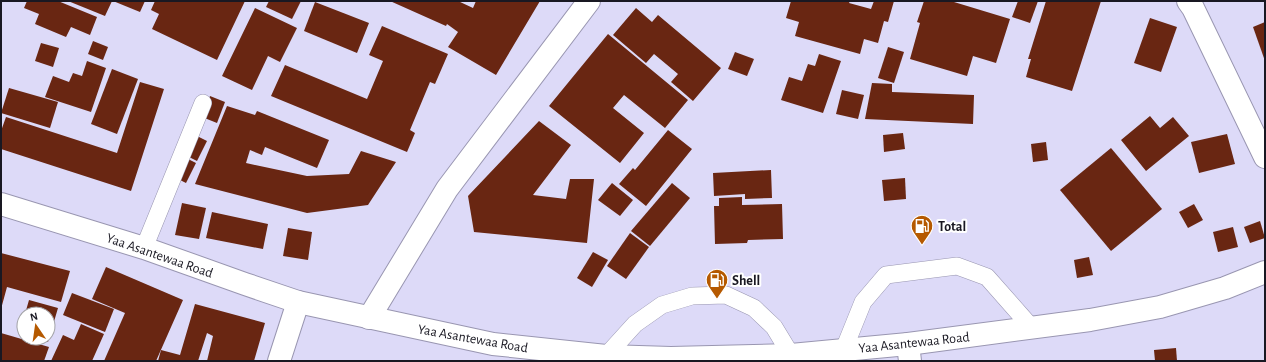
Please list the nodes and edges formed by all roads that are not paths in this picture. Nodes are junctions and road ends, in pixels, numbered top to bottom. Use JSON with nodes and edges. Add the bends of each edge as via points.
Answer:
{"nodes":[{"id":1,"x":589,"y":1,"type":"edge"},
{"id":2,"x":1188,"y":1,"type":"edge"},
{"id":3,"x":203,"y":102,"type":"dead end"},
{"id":4,"x":1265,"y":157,"type":"edge"},
{"id":5,"x":1,"y":204,"type":"edge"},
{"id":6,"x":144,"y":248,"type":"junction"},
{"id":7,"x":1265,"y":272,"type":"edge"},
{"id":8,"x":298,"y":302,"type":"junction"},
{"id":9,"x":369,"y":318,"type":"junction"},
{"id":10,"x":1032,"y":328,"type":"junction"},
{"id":11,"x":844,"y":349,"type":"junction"},
{"id":12,"x":909,"y":353,"type":"edge"},
{"id":13,"x":790,"y":354,"type":"junction"},
{"id":14,"x":606,"y":356,"type":"junction"},
{"id":15,"x":279,"y":361,"type":"edge"}],
"edges":[{"from":1,"to":9,"type":"street","via":[[447,189]]},
{"from":2,"to":4,"type":"street"},
{"from":3,"to":6,"type":"lane"},
{"from":5,"to":6,"type":"street","name":"Yaa Asantewaa Road"},
{"from":6,"to":8,"type":"street","name":"Yaa Asantewaa Road"},
{"from":7,"to":10,"type":"street","name":"Yaa Asantewaa Road","via":[[1225,288],[1160,307]]},
{"from":8,"to":9,"type":"street","name":"Yaa Asantewaa Road"},
{"from":8,"to":15,"type":"street"},
{"from":9,"to":14,"type":"street","name":"Yaa Asantewaa Road","via":[[493,344]]},
{"from":10,"to":11,"type":"lane","via":[[987,278],[957,266],[886,275],[863,302]]},
{"from":10,"to":12,"type":"street","name":"Yaa Asantewaa Road"},
{"from":11,"to":12,"type":"street","name":"Yaa Asantewaa Road"},
{"from":11,"to":13,"type":"street","name":"Yaa Asantewaa Road"},
{"from":13,"to":14,"type":"street","name":"Yaa Asantewaa Road","via":[[671,358]]},
{"from":13,"to":14,"type":"lane","via":[[774,327],[754,308],[726,295],[692,296],[662,305],[635,324]]}]}
